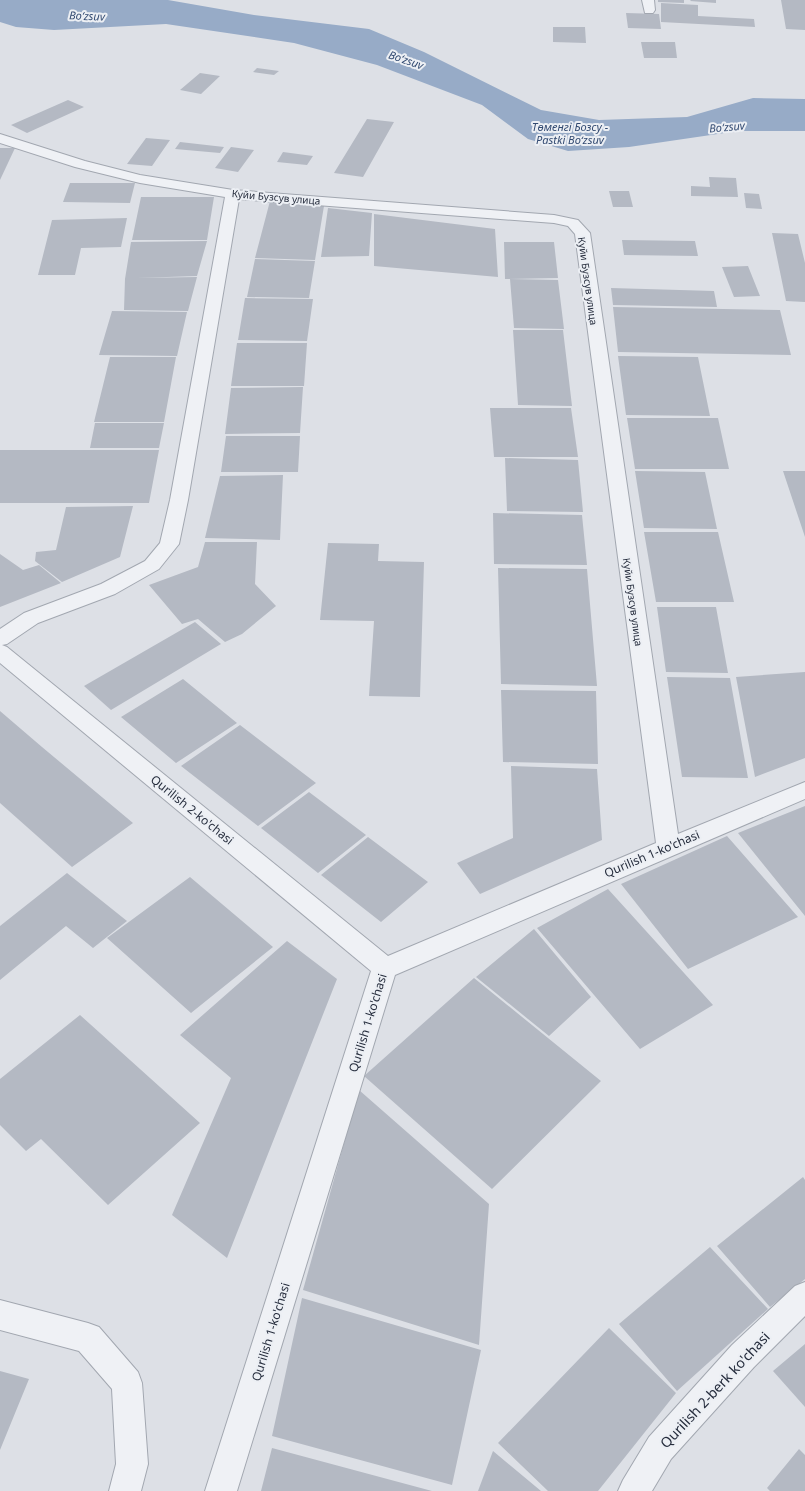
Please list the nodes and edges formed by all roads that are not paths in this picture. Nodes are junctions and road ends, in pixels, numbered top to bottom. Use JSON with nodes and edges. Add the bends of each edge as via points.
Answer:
{"nodes":[{"id":1,"x":0,"y":138,"type":"edge"},
{"id":2,"x":233,"y":194,"type":"junction"},
{"id":3,"x":0,"y":639,"type":"edge"},
{"id":4,"x":0,"y":652,"type":"edge"},
{"id":5,"x":805,"y":790,"type":"edge"},
{"id":6,"x":668,"y":847,"type":"junction"},
{"id":7,"x":385,"y":968,"type":"junction"},
{"id":8,"x":805,"y":1296,"type":"edge"},
{"id":9,"x":0,"y":1315,"type":"edge"},
{"id":10,"x":125,"y":1491,"type":"edge"},
{"id":11,"x":221,"y":1491,"type":"edge"},
{"id":12,"x":634,"y":1491,"type":"edge"}],
"edges":[{"from":1,"to":2,"type":"street","name":"Куйи Бузсув улица","via":[[80,164],[140,179]]},
{"from":2,"to":3,"type":"street","via":[[169,544],[152,565],[108,589],[31,618]]},
{"from":2,"to":6,"type":"street","name":"Куйи Бузсув улица","via":[[554,219],[573,223],[582,233]]},
{"from":4,"to":7,"type":"street","name":"Qurilish 2-ko'chasi"},
{"from":5,"to":6,"type":"street","name":"Qurilish 1-ko'chasi"},
{"from":6,"to":7,"type":"street","name":"Qurilish 1-ko'chasi"},
{"from":7,"to":11,"type":"street","name":"Qurilish 1-ko'chasi"},
{"from":8,"to":12,"type":"street","name":"Qurilish 2-berk ko'chasi","via":[[743,1356],[660,1448]]},
{"from":9,"to":10,"type":"street","via":[[88,1338],[127,1383],[132,1464]]}]}
